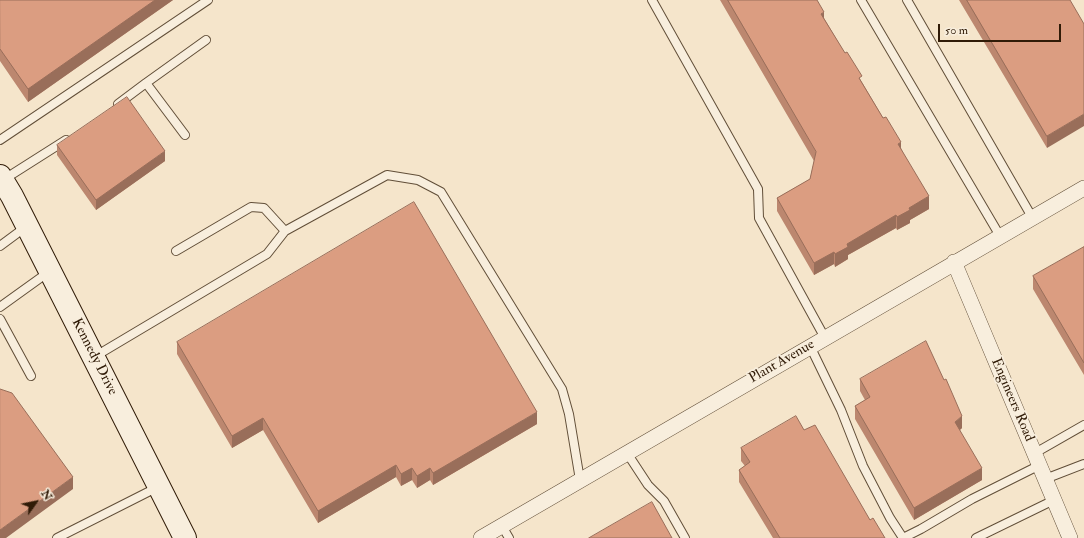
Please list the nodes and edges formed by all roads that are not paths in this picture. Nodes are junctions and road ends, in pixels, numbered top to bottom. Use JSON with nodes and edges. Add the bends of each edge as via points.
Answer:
{"nodes":[{"id":1,"x":208,"y":0,"type":"edge"},
{"id":2,"x":652,"y":0,"type":"edge"},
{"id":3,"x":862,"y":0,"type":"edge"},
{"id":4,"x":907,"y":0,"type":"edge"},
{"id":5,"x":206,"y":40,"type":"dead end"},
{"id":6,"x":146,"y":83,"type":"junction"},
{"id":7,"x":109,"y":110,"type":"edge"},
{"id":8,"x":185,"y":135,"type":"dead end"},
{"id":9,"x":72,"y":136,"type":"edge"},
{"id":10,"x":0,"y":140,"type":"edge"},
{"id":11,"x":1,"y":178,"type":"edge"},
{"id":12,"x":1084,"y":188,"type":"edge"},
{"id":13,"x":1032,"y":218,"type":"junction"},
{"id":14,"x":28,"y":226,"type":"junction"},
{"id":15,"x":284,"y":231,"type":"junction"},
{"id":16,"x":1000,"y":236,"type":"junction"},
{"id":17,"x":0,"y":246,"type":"edge"},
{"id":18,"x":176,"y":251,"type":"dead end"},
{"id":19,"x":954,"y":262,"type":"junction"},
{"id":20,"x":50,"y":270,"type":"junction"},
{"id":21,"x":0,"y":307,"type":"edge"},
{"id":22,"x":0,"y":319,"type":"edge"},
{"id":23,"x":825,"y":338,"type":"junction"},
{"id":24,"x":810,"y":346,"type":"junction"},
{"id":25,"x":94,"y":357,"type":"junction"},
{"id":26,"x":31,"y":376,"type":"dead end"},
{"id":27,"x":1084,"y":425,"type":"edge"},
{"id":28,"x":627,"y":453,"type":"junction"},
{"id":29,"x":1084,"y":464,"type":"edge"},
{"id":30,"x":1040,"y":466,"type":"junction"},
{"id":31,"x":580,"y":480,"type":"junction"},
{"id":32,"x":159,"y":486,"type":"junction"},
{"id":33,"x":1054,"y":500,"type":"junction"},
{"id":34,"x":506,"y":532,"type":"edge"},
{"id":35,"x":57,"y":538,"type":"edge"},
{"id":36,"x":185,"y":538,"type":"edge"},
{"id":37,"x":481,"y":538,"type":"edge"},
{"id":38,"x":685,"y":538,"type":"edge"},
{"id":39,"x":976,"y":538,"type":"edge"},
{"id":40,"x":1070,"y":538,"type":"edge"}],
"edges":[{"from":1,"to":10,"type":"lane"},
{"from":2,"to":23,"type":"lane","via":[[758,189],[759,218]]},
{"from":3,"to":16,"type":"lane"},
{"from":4,"to":13,"type":"lane"},
{"from":5,"to":6,"type":"lane"},
{"from":6,"to":7,"type":"lane"},
{"from":6,"to":8,"type":"lane"},
{"from":9,"to":11,"type":"lane"},
{"from":11,"to":14,"type":"street","name":"Kennedy Drive"},
{"from":12,"to":13,"type":"street","name":"Plant Avenue"},
{"from":13,"to":16,"type":"street","name":"Plant Avenue"},
{"from":14,"to":17,"type":"lane"},
{"from":14,"to":20,"type":"street","name":"Kennedy Drive"},
{"from":15,"to":18,"type":"lane","via":[[264,208],[250,207]]},
{"from":15,"to":25,"type":"lane","via":[[267,254]]},
{"from":15,"to":31,"type":"lane","via":[[387,175],[418,180],[441,192],[562,389],[570,414]]},
{"from":16,"to":19,"type":"street","name":"Plant Avenue"},
{"from":19,"to":23,"type":"street","name":"Plant Avenue"},
{"from":19,"to":30,"type":"street","name":"Engineers Road"},
{"from":20,"to":21,"type":"lane"},
{"from":20,"to":25,"type":"street","name":"Kennedy Drive"},
{"from":22,"to":26,"type":"lane"},
{"from":23,"to":24,"type":"street","name":"Plant Avenue"},
{"from":24,"to":28,"type":"street","name":"Plant Avenue"},
{"from":24,"to":30,"type":"lane","via":[[841,410],[863,466],[903,538],[972,499]]},
{"from":25,"to":32,"type":"street","name":"Kennedy Drive"},
{"from":27,"to":30,"type":"lane"},
{"from":28,"to":31,"type":"street","name":"Plant Avenue"},
{"from":28,"to":38,"type":"lane","via":[[648,485],[664,501]]},
{"from":29,"to":30,"type":"lane"},
{"from":30,"to":33,"type":"street","name":"Engineers Road"},
{"from":31,"to":34,"type":"street","name":"Plant Avenue"},
{"from":32,"to":35,"type":"lane"},
{"from":32,"to":36,"type":"street","name":"Kennedy Drive"},
{"from":33,"to":39,"type":"lane"},
{"from":33,"to":40,"type":"street","name":"Engineers Road"},
{"from":34,"to":37,"type":"street","name":"Plant Avenue"}]}
